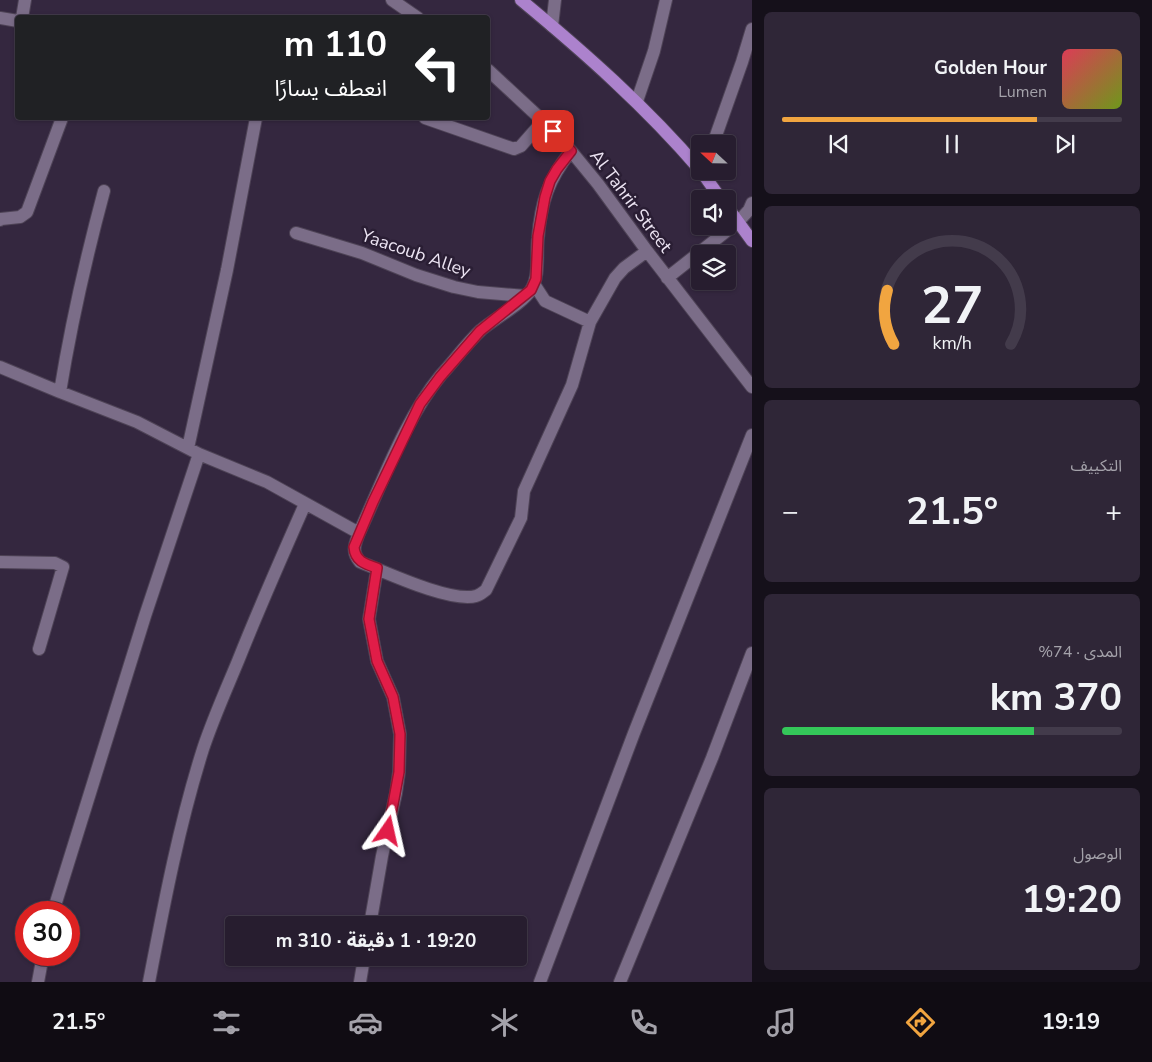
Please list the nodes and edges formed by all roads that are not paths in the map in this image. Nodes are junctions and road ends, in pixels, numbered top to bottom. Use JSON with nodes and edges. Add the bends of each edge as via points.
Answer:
{"nodes":[{"id":1,"x":25,"y":0,"type":"edge"},
{"id":2,"x":392,"y":0,"type":"edge"},
{"id":3,"x":521,"y":0,"type":"edge"},
{"id":4,"x":555,"y":0,"type":"edge"},
{"id":5,"x":666,"y":0,"type":"edge"},
{"id":6,"x":22,"y":15,"type":"edge"},
{"id":7,"x":414,"y":15,"type":"edge"},
{"id":8,"x":0,"y":18,"type":"edge"},
{"id":9,"x":15,"y":20,"type":"edge"},
{"id":10,"x":552,"y":26,"type":"junction"},
{"id":11,"x":752,"y":29,"type":"edge"},
{"id":12,"x":490,"y":72,"type":"edge"},
{"id":13,"x":637,"y":101,"type":"junction"},
{"id":14,"x":61,"y":120,"type":"edge"},
{"id":15,"x":256,"y":120,"type":"edge"},
{"id":16,"x":431,"y":120,"type":"edge"},
{"id":17,"x":543,"y":121,"type":"junction"},
{"id":18,"x":715,"y":135,"type":"edge"},
{"id":19,"x":571,"y":151,"type":"junction"},
{"id":20,"x":691,"y":160,"type":"edge"},
{"id":21,"x":104,"y":191,"type":"dead end"},
{"id":22,"x":752,"y":203,"type":"edge"},
{"id":23,"x":736,"y":219,"type":"edge"},
{"id":24,"x":0,"y":220,"type":"edge"},
{"id":25,"x":738,"y":222,"type":"junction"},
{"id":26,"x":296,"y":233,"type":"dead end"},
{"id":27,"x":752,"y":241,"type":"edge"},
{"id":28,"x":647,"y":252,"type":"junction"},
{"id":29,"x":668,"y":278,"type":"junction"},
{"id":30,"x":534,"y":284,"type":"junction"},
{"id":31,"x":526,"y":296,"type":"junction"},
{"id":32,"x":590,"y":322,"type":"junction"},
{"id":33,"x":0,"y":367,"type":"edge"},
{"id":34,"x":752,"y":387,"type":"edge"},
{"id":35,"x":60,"y":392,"type":"junction"},
{"id":36,"x":752,"y":435,"type":"edge"},
{"id":37,"x":193,"y":451,"type":"junction"},
{"id":38,"x":305,"y":504,"type":"junction"},
{"id":39,"x":358,"y":533,"type":"junction"},
{"id":40,"x":0,"y":562,"type":"edge"},
{"id":41,"x":377,"y":568,"type":"junction"},
{"id":42,"x":39,"y":649,"type":"dead end"},
{"id":43,"x":752,"y":653,"type":"edge"},
{"id":44,"x":56,"y":901,"type":"edge"},
{"id":45,"x":372,"y":916,"type":"edge"},
{"id":46,"x":41,"y":966,"type":"edge"},
{"id":47,"x":363,"y":966,"type":"edge"},
{"id":48,"x":38,"y":982,"type":"edge"},
{"id":49,"x":149,"y":982,"type":"edge"},
{"id":50,"x":360,"y":982,"type":"edge"},
{"id":51,"x":540,"y":982,"type":"edge"},
{"id":52,"x":620,"y":982,"type":"edge"}],
"edges":[{"from":1,"to":6,"type":"street"},
{"from":2,"to":7,"type":"street"},
{"from":3,"to":10,"type":"main road"},
{"from":4,"to":10,"type":"street"},
{"from":5,"to":13,"type":"street","via":[[654,51]]},
{"from":8,"to":9,"type":"street"},
{"from":10,"to":13,"type":"main road"},
{"from":11,"to":18,"type":"street"},
{"from":12,"to":17,"type":"street","name":"Al Tahrir Street"},
{"from":13,"to":20,"type":"main road"},
{"from":14,"to":24,"type":"street","via":[[27,212],[20,217]]},
{"from":15,"to":37,"type":"street"},
{"from":16,"to":17,"type":"street","via":[[514,149],[521,146]]},
{"from":17,"to":19,"type":"street","name":"Al Tahrir Street"},
{"from":19,"to":28,"type":"street","name":"Al Tahrir Street"},
{"from":19,"to":30,"type":"street","via":[[550,181],[545,197]]},
{"from":21,"to":35,"type":"street","via":[[71,325]]},
{"from":22,"to":25,"type":"street"},
{"from":23,"to":25,"type":"main road"},
{"from":25,"to":27,"type":"main road"},
{"from":25,"to":29,"type":"street"},
{"from":26,"to":31,"type":"street","name":"Yaacoub Alley","via":[[448,285],[478,292]]},
{"from":28,"to":29,"type":"street","name":"Al Tahrir Street"},
{"from":28,"to":32,"type":"street","via":[[615,278]]},
{"from":29,"to":34,"type":"street","name":"Al Tahrir Street"},
{"from":30,"to":31,"type":"street"},
{"from":30,"to":32,"type":"street","via":[[545,301]]},
{"from":31,"to":39,"type":"street","via":[[480,331],[420,404]]},
{"from":32,"to":41,"type":"street","via":[[572,385],[524,491],[521,518],[486,590],[477,596],[462,597]]},
{"from":33,"to":35,"type":"street"},
{"from":35,"to":37,"type":"street","via":[[137,422]]},
{"from":36,"to":51,"type":"street"},
{"from":37,"to":38,"type":"street","via":[[267,482]]},
{"from":37,"to":44,"type":"street"},
{"from":38,"to":39,"type":"street"},
{"from":38,"to":49,"type":"street","via":[[203,749],[171,870]]},
{"from":39,"to":41,"type":"street","via":[[354,547],[356,558]]},
{"from":40,"to":42,"type":"street","via":[[55,563],[63,567]]},
{"from":41,"to":45,"type":"street","via":[[369,619],[377,661],[393,697],[400,734],[396,793]]},
{"from":43,"to":52,"type":"street"},
{"from":46,"to":48,"type":"street"},
{"from":47,"to":50,"type":"street"}]}
